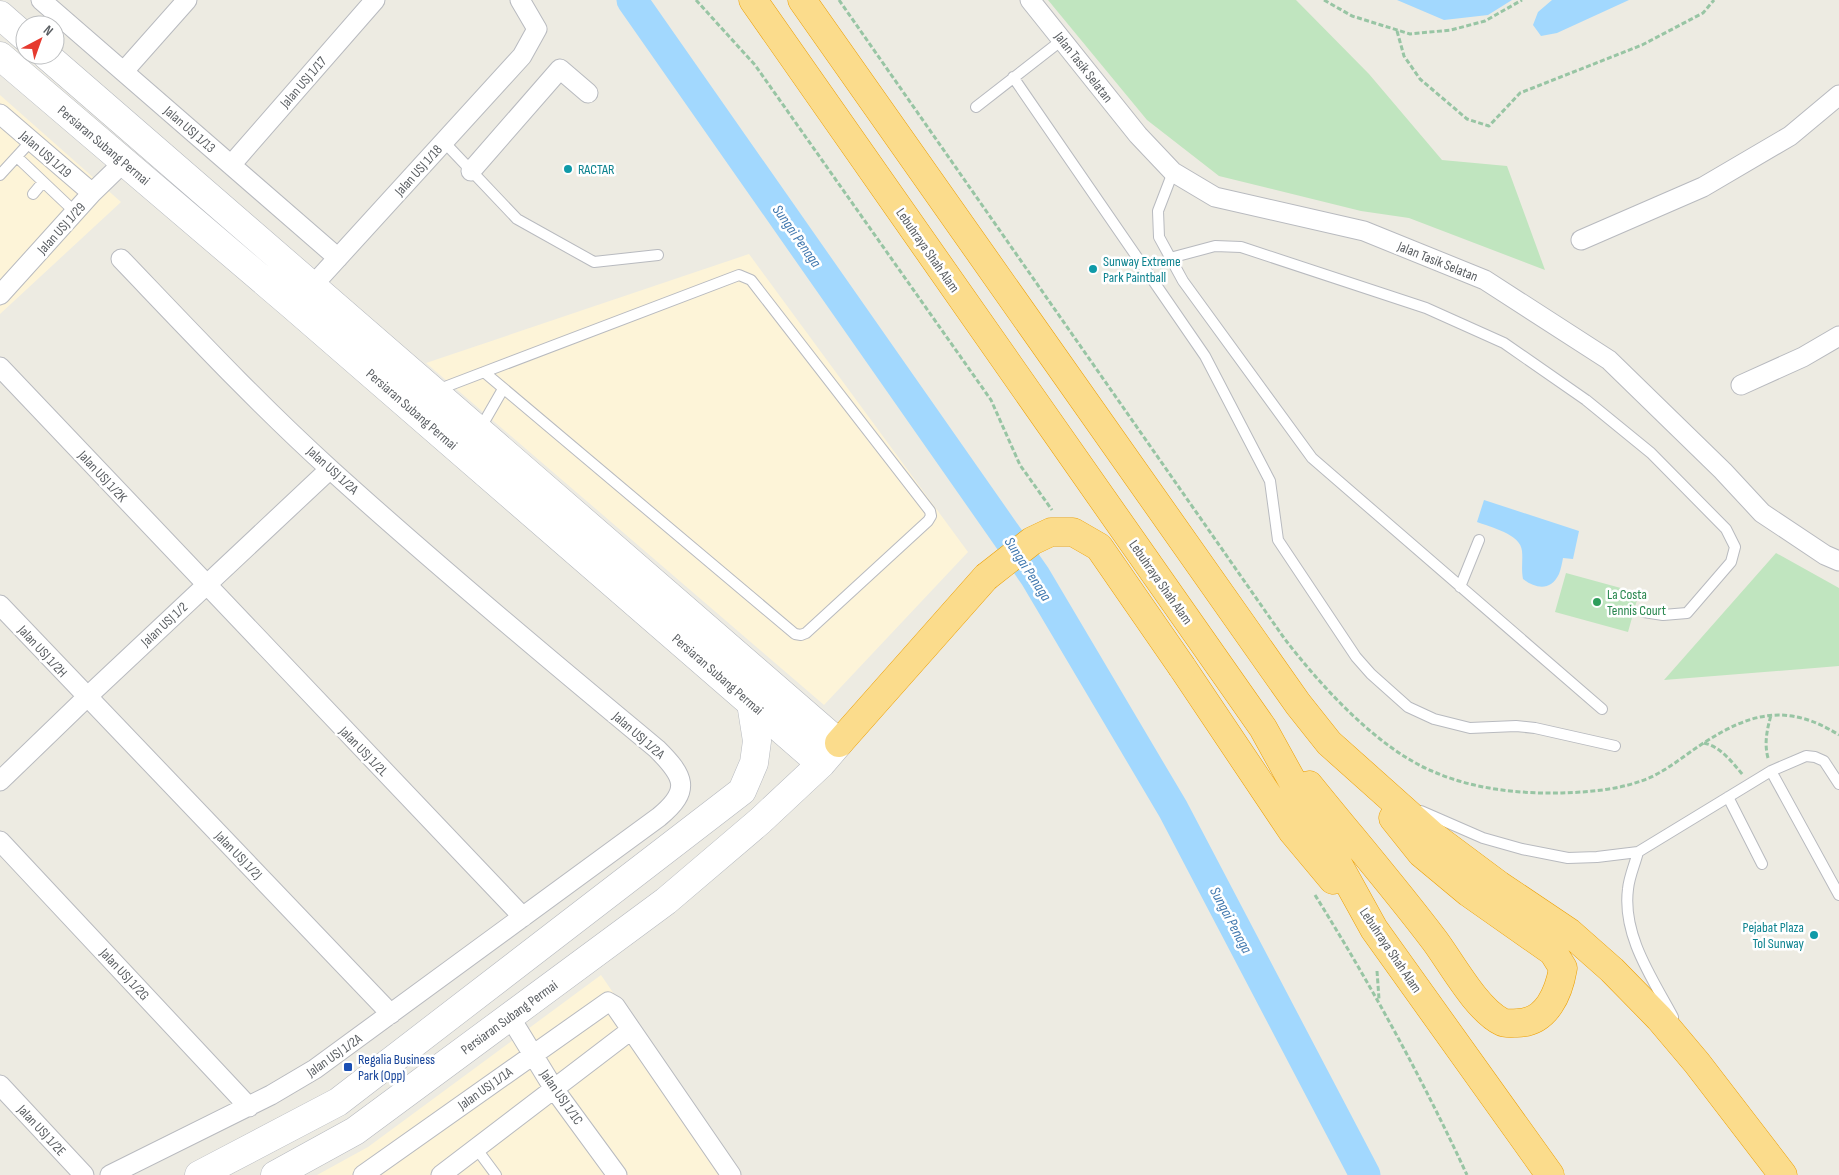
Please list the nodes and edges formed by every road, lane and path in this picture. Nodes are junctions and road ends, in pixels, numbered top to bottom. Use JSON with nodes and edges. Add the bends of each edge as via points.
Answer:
{"nodes":[{"id":1,"x":41,"y":0,"type":"edge"},
{"id":2,"x":187,"y":0,"type":"edge"},
{"id":3,"x":520,"y":0,"type":"edge"},
{"id":4,"x":753,"y":0,"type":"edge"},
{"id":5,"x":802,"y":0,"type":"edge"},
{"id":6,"x":1030,"y":0,"type":"edge"},
{"id":7,"x":1324,"y":0,"type":"edge"},
{"id":8,"x":1522,"y":0,"type":"edge"},
{"id":9,"x":1714,"y":0,"type":"edge"},
{"id":10,"x":368,"y":2,"type":"edge"},
{"id":11,"x":0,"y":15,"type":"edge"},
{"id":12,"x":15,"y":28,"type":"edge"},
{"id":13,"x":1397,"y":30,"type":"junction"},
{"id":14,"x":1062,"y":40,"type":"junction"},
{"id":15,"x":0,"y":56,"type":"edge"},
{"id":16,"x":58,"y":65,"type":"edge"},
{"id":17,"x":124,"y":71,"type":"junction"},
{"id":18,"x":1013,"y":77,"type":"junction"},
{"id":19,"x":588,"y":93,"type":"dead end"},
{"id":20,"x":1839,"y":95,"type":"edge"},
{"id":21,"x":976,"y":107,"type":"dead end"},
{"id":22,"x":0,"y":114,"type":"edge"},
{"id":23,"x":31,"y":141,"type":"junction"},
{"id":24,"x":444,"y":142,"type":"junction"},
{"id":25,"x":17,"y":157,"type":"junction"},
{"id":26,"x":124,"y":162,"type":"junction"},
{"id":27,"x":231,"y":165,"type":"junction"},
{"id":28,"x":471,"y":171,"type":"junction"},
{"id":29,"x":1173,"y":172,"type":"junction"},
{"id":30,"x":0,"y":175,"type":"edge"},
{"id":31,"x":43,"y":182,"type":"junction"},
{"id":32,"x":92,"y":193,"type":"junction"},
{"id":33,"x":34,"y":194,"type":"dead end"},
{"id":34,"x":75,"y":212,"type":"junction"},
{"id":35,"x":1580,"y":240,"type":"dead end"},
{"id":36,"x":658,"y":255,"type":"dead end"},
{"id":37,"x":338,"y":258,"type":"junction"},
{"id":38,"x":1170,"y":258,"type":"junction"},
{"id":39,"x":120,"y":259,"type":"dead end"},
{"id":40,"x":312,"y":286,"type":"junction"},
{"id":41,"x":2,"y":288,"type":"edge"},
{"id":42,"x":293,"y":306,"type":"junction"},
{"id":43,"x":1839,"y":336,"type":"edge"},
{"id":44,"x":0,"y":367,"type":"edge"},
{"id":45,"x":484,"y":372,"type":"junction"},
{"id":46,"x":1741,"y":385,"type":"dead end"},
{"id":47,"x":503,"y":389,"type":"junction"},
{"id":48,"x":434,"y":392,"type":"junction"},
{"id":49,"x":479,"y":431,"type":"junction"},
{"id":50,"x":330,"y":469,"type":"junction"},
{"id":51,"x":1479,"y":540,"type":"dead end"},
{"id":52,"x":1839,"y":561,"type":"edge"},
{"id":53,"x":206,"y":585,"type":"junction"},
{"id":54,"x":1460,"y":587,"type":"junction"},
{"id":55,"x":0,"y":605,"type":"edge"},
{"id":56,"x":1644,"y":612,"type":"dead end"},
{"id":57,"x":87,"y":697,"type":"junction"},
{"id":58,"x":751,"y":703,"type":"junction"},
{"id":59,"x":1602,"y":709,"type":"dead end"},
{"id":60,"x":1771,"y":715,"type":"dead end"},
{"id":61,"x":1263,"y":728,"type":"junction"},
{"id":62,"x":839,"y":743,"type":"junction"},
{"id":63,"x":1329,"y":743,"type":"junction"},
{"id":64,"x":1703,"y":743,"type":"dead end"},
{"id":65,"x":1615,"y":746,"type":"dead end"},
{"id":66,"x":821,"y":764,"type":"junction"},
{"id":67,"x":1771,"y":771,"type":"junction"},
{"id":68,"x":0,"y":781,"type":"edge"},
{"id":69,"x":1751,"y":784,"type":"junction"},
{"id":70,"x":1839,"y":784,"type":"edge"},
{"id":71,"x":1728,"y":797,"type":"junction"},
{"id":72,"x":1390,"y":798,"type":"junction"},
{"id":73,"x":0,"y":841,"type":"edge"},
{"id":74,"x":1638,"y":852,"type":"junction"},
{"id":75,"x":1762,"y":864,"type":"dead end"},
{"id":76,"x":1839,"y":896,"type":"edge"},
{"id":77,"x":522,"y":917,"type":"junction"},
{"id":78,"x":1374,"y":929,"type":"junction"},
{"id":79,"x":391,"y":1014,"type":"junction"},
{"id":80,"x":510,"y":1017,"type":"junction"},
{"id":81,"x":631,"y":1030,"type":"junction"},
{"id":82,"x":533,"y":1055,"type":"junction"},
{"id":83,"x":1697,"y":1063,"type":"junction"},
{"id":84,"x":0,"y":1085,"type":"edge"},
{"id":85,"x":554,"y":1089,"type":"junction"},
{"id":86,"x":249,"y":1107,"type":"junction"},
{"id":87,"x":476,"y":1148,"type":"junction"},
{"id":88,"x":84,"y":1175,"type":"edge"},
{"id":89,"x":110,"y":1175,"type":"edge"},
{"id":90,"x":199,"y":1175,"type":"edge"},
{"id":91,"x":276,"y":1175,"type":"edge"},
{"id":92,"x":363,"y":1175,"type":"edge"},
{"id":93,"x":441,"y":1175,"type":"edge"},
{"id":94,"x":496,"y":1175,"type":"edge"},
{"id":95,"x":617,"y":1175,"type":"edge"},
{"id":96,"x":731,"y":1175,"type":"edge"},
{"id":97,"x":1550,"y":1175,"type":"edge"},
{"id":98,"x":1783,"y":1175,"type":"edge"}],
"edges":[{"from":1,"to":17,"type":"street","name":"Jalan USJ 1/13"},
{"from":2,"to":17,"type":"street"},
{"from":3,"to":24,"type":"street","name":"Jalan USJ 1/18","via":[[537,29],[522,56]]},
{"from":4,"to":61,"type":"highway","name":"Lebuhraya Shah Alam"},
{"from":5,"to":63,"type":"highway","via":[[1264,657]]},
{"from":6,"to":14,"type":"street","name":"Jalan Tasik Selatan"},
{"from":7,"to":13,"type":"path","via":[[1352,16]]},
{"from":8,"to":13,"type":"path","via":[[1485,21],[1451,30],[1410,34]]},
{"from":9,"to":13,"type":"path","via":[[1703,12],[1642,45],[1520,93],[1489,126],[1467,119],[1420,79],[1404,56]]},
{"from":10,"to":27,"type":"street","name":"Jalan USJ 1/17"},
{"from":11,"to":12,"type":"main road"},
{"from":14,"to":18,"type":"lane"},
{"from":14,"to":29,"type":"street","name":"Jalan Tasik Selatan","via":[[1138,135]]},
{"from":15,"to":26,"type":"main road","name":"Persiaran Subang Permai"},
{"from":16,"to":40,"type":"main road","name":"Persiaran Subang Permai"},
{"from":17,"to":27,"type":"street","name":"Jalan USJ 1/13"},
{"from":18,"to":21,"type":"lane"},
{"from":18,"to":65,"type":"lane","via":[[1205,356],[1270,480],[1278,540],[1356,657],[1408,707],[1434,719],[1470,728],[1535,728]]},
{"from":19,"to":28,"type":"street","via":[[560,69]]},
{"from":20,"to":35,"type":"street","via":[[1790,136],[1703,187]]},
{"from":22,"to":23,"type":"street","name":"Jalan USJ 1/19"},
{"from":23,"to":25,"type":"lane"},
{"from":23,"to":32,"type":"street","name":"Jalan USJ 1/19"},
{"from":24,"to":28,"type":"lane"},
{"from":24,"to":37,"type":"street","name":"Jalan USJ 1/18"},
{"from":25,"to":30,"type":"lane"},
{"from":25,"to":31,"type":"lane"},
{"from":26,"to":32,"type":"street","name":"Jalan USJ 1/29"},
{"from":26,"to":42,"type":"main road","name":"Persiaran Subang Permai"},
{"from":27,"to":37,"type":"street","name":"Jalan USJ 1/13"},
{"from":28,"to":36,"type":"lane","via":[[517,219],[594,262]]},
{"from":29,"to":38,"type":"lane","via":[[1158,211],[1158,237]]},
{"from":29,"to":52,"type":"street","name":"Jalan Tasik Selatan","via":[[1215,197],[1364,232],[1485,280],[1610,360],[1762,513]]},
{"from":31,"to":33,"type":"lane"},
{"from":31,"to":34,"type":"lane"},
{"from":32,"to":34,"type":"street","name":"Jalan USJ 1/29"},
{"from":34,"to":41,"type":"street","name":"Jalan USJ 1/29"},
{"from":37,"to":40,"type":"street","name":"Jalan USJ 1/18"},
{"from":38,"to":54,"type":"lane","via":[[1183,281],[1312,458]]},
{"from":38,"to":56,"type":"lane","via":[[1215,246],[1241,247],[1426,308],[1504,343],[1586,400],[1651,453],[1726,529],[1735,547],[1731,562],[1686,613],[1663,615]]},
{"from":39,"to":50,"type":"street","name":"Jalan USJ 1/2A","via":[[240,383]]},
{"from":40,"to":42,"type":"street","name":"Jalan USJ 1/18"},
{"from":40,"to":48,"type":"main road","name":"Persiaran Subang Permai"},
{"from":42,"to":58,"type":"main road","name":"Persiaran Subang Permai"},
{"from":43,"to":46,"type":"street","via":[[1803,357]]},
{"from":44,"to":53,"type":"street","name":"Jalan USJ 1/2K"},
{"from":45,"to":47,"type":"lane"},
{"from":45,"to":47,"type":"lane","via":[[739,275],[751,280],[931,516],[806,633],[795,634]]},
{"from":45,"to":48,"type":"lane"},
{"from":47,"to":49,"type":"lane"},
{"from":48,"to":49,"type":"main road","name":"Persiaran Subang Permai"},
{"from":49,"to":62,"type":"main road","name":"Persiaran Subang Permai"},
{"from":50,"to":53,"type":"street","name":"Jalan USJ 1/2"},
{"from":50,"to":77,"type":"street","name":"Jalan USJ 1/2A","via":[[676,768],[679,793],[672,806]]},
{"from":51,"to":54,"type":"lane"},
{"from":53,"to":57,"type":"street","name":"Jalan USJ 1/2"},
{"from":53,"to":77,"type":"street","name":"Jalan USJ 1/2L"},
{"from":54,"to":59,"type":"lane"},
{"from":55,"to":57,"type":"street","name":"Jalan USJ 1/2H"},
{"from":57,"to":68,"type":"street","name":"Jalan USJ 1/2"},
{"from":57,"to":79,"type":"street","name":"Jalan USJ 1/2J"},
{"from":58,"to":66,"type":"main road","name":"Persiaran Subang Permai"},
{"from":58,"to":90,"type":"main road","via":[[756,741],[754,763],[742,791],[338,1102]]},
{"from":60,"to":67,"type":"path","via":[[1766,732],[1766,750]]},
{"from":61,"to":63,"type":"highway","via":[[1434,941],[1479,1004],[1503,1023],[1537,1019],[1551,1004],[1560,984],[1563,968],[1553,952],[1469,893],[1422,853]]},
{"from":61,"to":78,"type":"highway","name":"Lebuhraya Shah Alam"},
{"from":62,"to":66,"type":"main road","name":"Persiaran Subang Permai"},
{"from":62,"to":78,"type":"highway","bridge":true,"via":[[986,577],[1032,541],[1051,532],[1073,532],[1099,547],[1292,831]]},
{"from":63,"to":72,"type":"highway"},
{"from":64,"to":69,"type":"path","via":[[1725,755]]},
{"from":66,"to":80,"type":"main road","name":"Persiaran Subang Permai","via":[[760,821],[666,900]]},
{"from":67,"to":69,"type":"lane"},
{"from":67,"to":70,"type":"lane","via":[[1806,756],[1816,757],[1824,761]]},
{"from":67,"to":76,"type":"lane"},
{"from":69,"to":71,"type":"lane"},
{"from":71,"to":74,"type":"lane"},
{"from":71,"to":75,"type":"lane"},
{"from":72,"to":74,"type":"lane","via":[[1483,838],[1522,849],[1568,858]]},
{"from":72,"to":83,"type":"highway","via":[[1432,835],[1569,932],[1659,1018]]},
{"from":73,"to":86,"type":"street","name":"Jalan USJ 1/2G"},
{"from":74,"to":83,"type":"lane","via":[[1628,889],[1628,920],[1643,961]]},
{"from":77,"to":79,"type":"street","name":"Jalan USJ 1/2A"},
{"from":78,"to":97,"type":"highway","name":"Lebuhraya Shah Alam"},
{"from":79,"to":86,"type":"street","name":"Jalan USJ 1/2A","via":[[315,1069]]},
{"from":80,"to":82,"type":"street","name":"Jalan USJ 1/1C"},
{"from":80,"to":91,"type":"main road","name":"Persiaran Subang Permai","via":[[355,1131]]},
{"from":81,"to":82,"type":"street","name":"Jalan USJ 1/1A","via":[[615,1006],[608,1002]]},
{"from":81,"to":85,"type":"street"},
{"from":81,"to":96,"type":"street"},
{"from":82,"to":85,"type":"street","name":"Jalan USJ 1/1C"},
{"from":82,"to":92,"type":"street","name":"Jalan USJ 1/1A"},
{"from":83,"to":98,"type":"highway"},
{"from":84,"to":88,"type":"street","name":"Jalan USJ 1/2E"},
{"from":85,"to":87,"type":"street"},
{"from":85,"to":95,"type":"street","name":"Jalan USJ 1/1C"},
{"from":86,"to":89,"type":"street","name":"Jalan USJ 1/2A"},
{"from":87,"to":93,"type":"street"},
{"from":87,"to":94,"type":"lane"}]}
